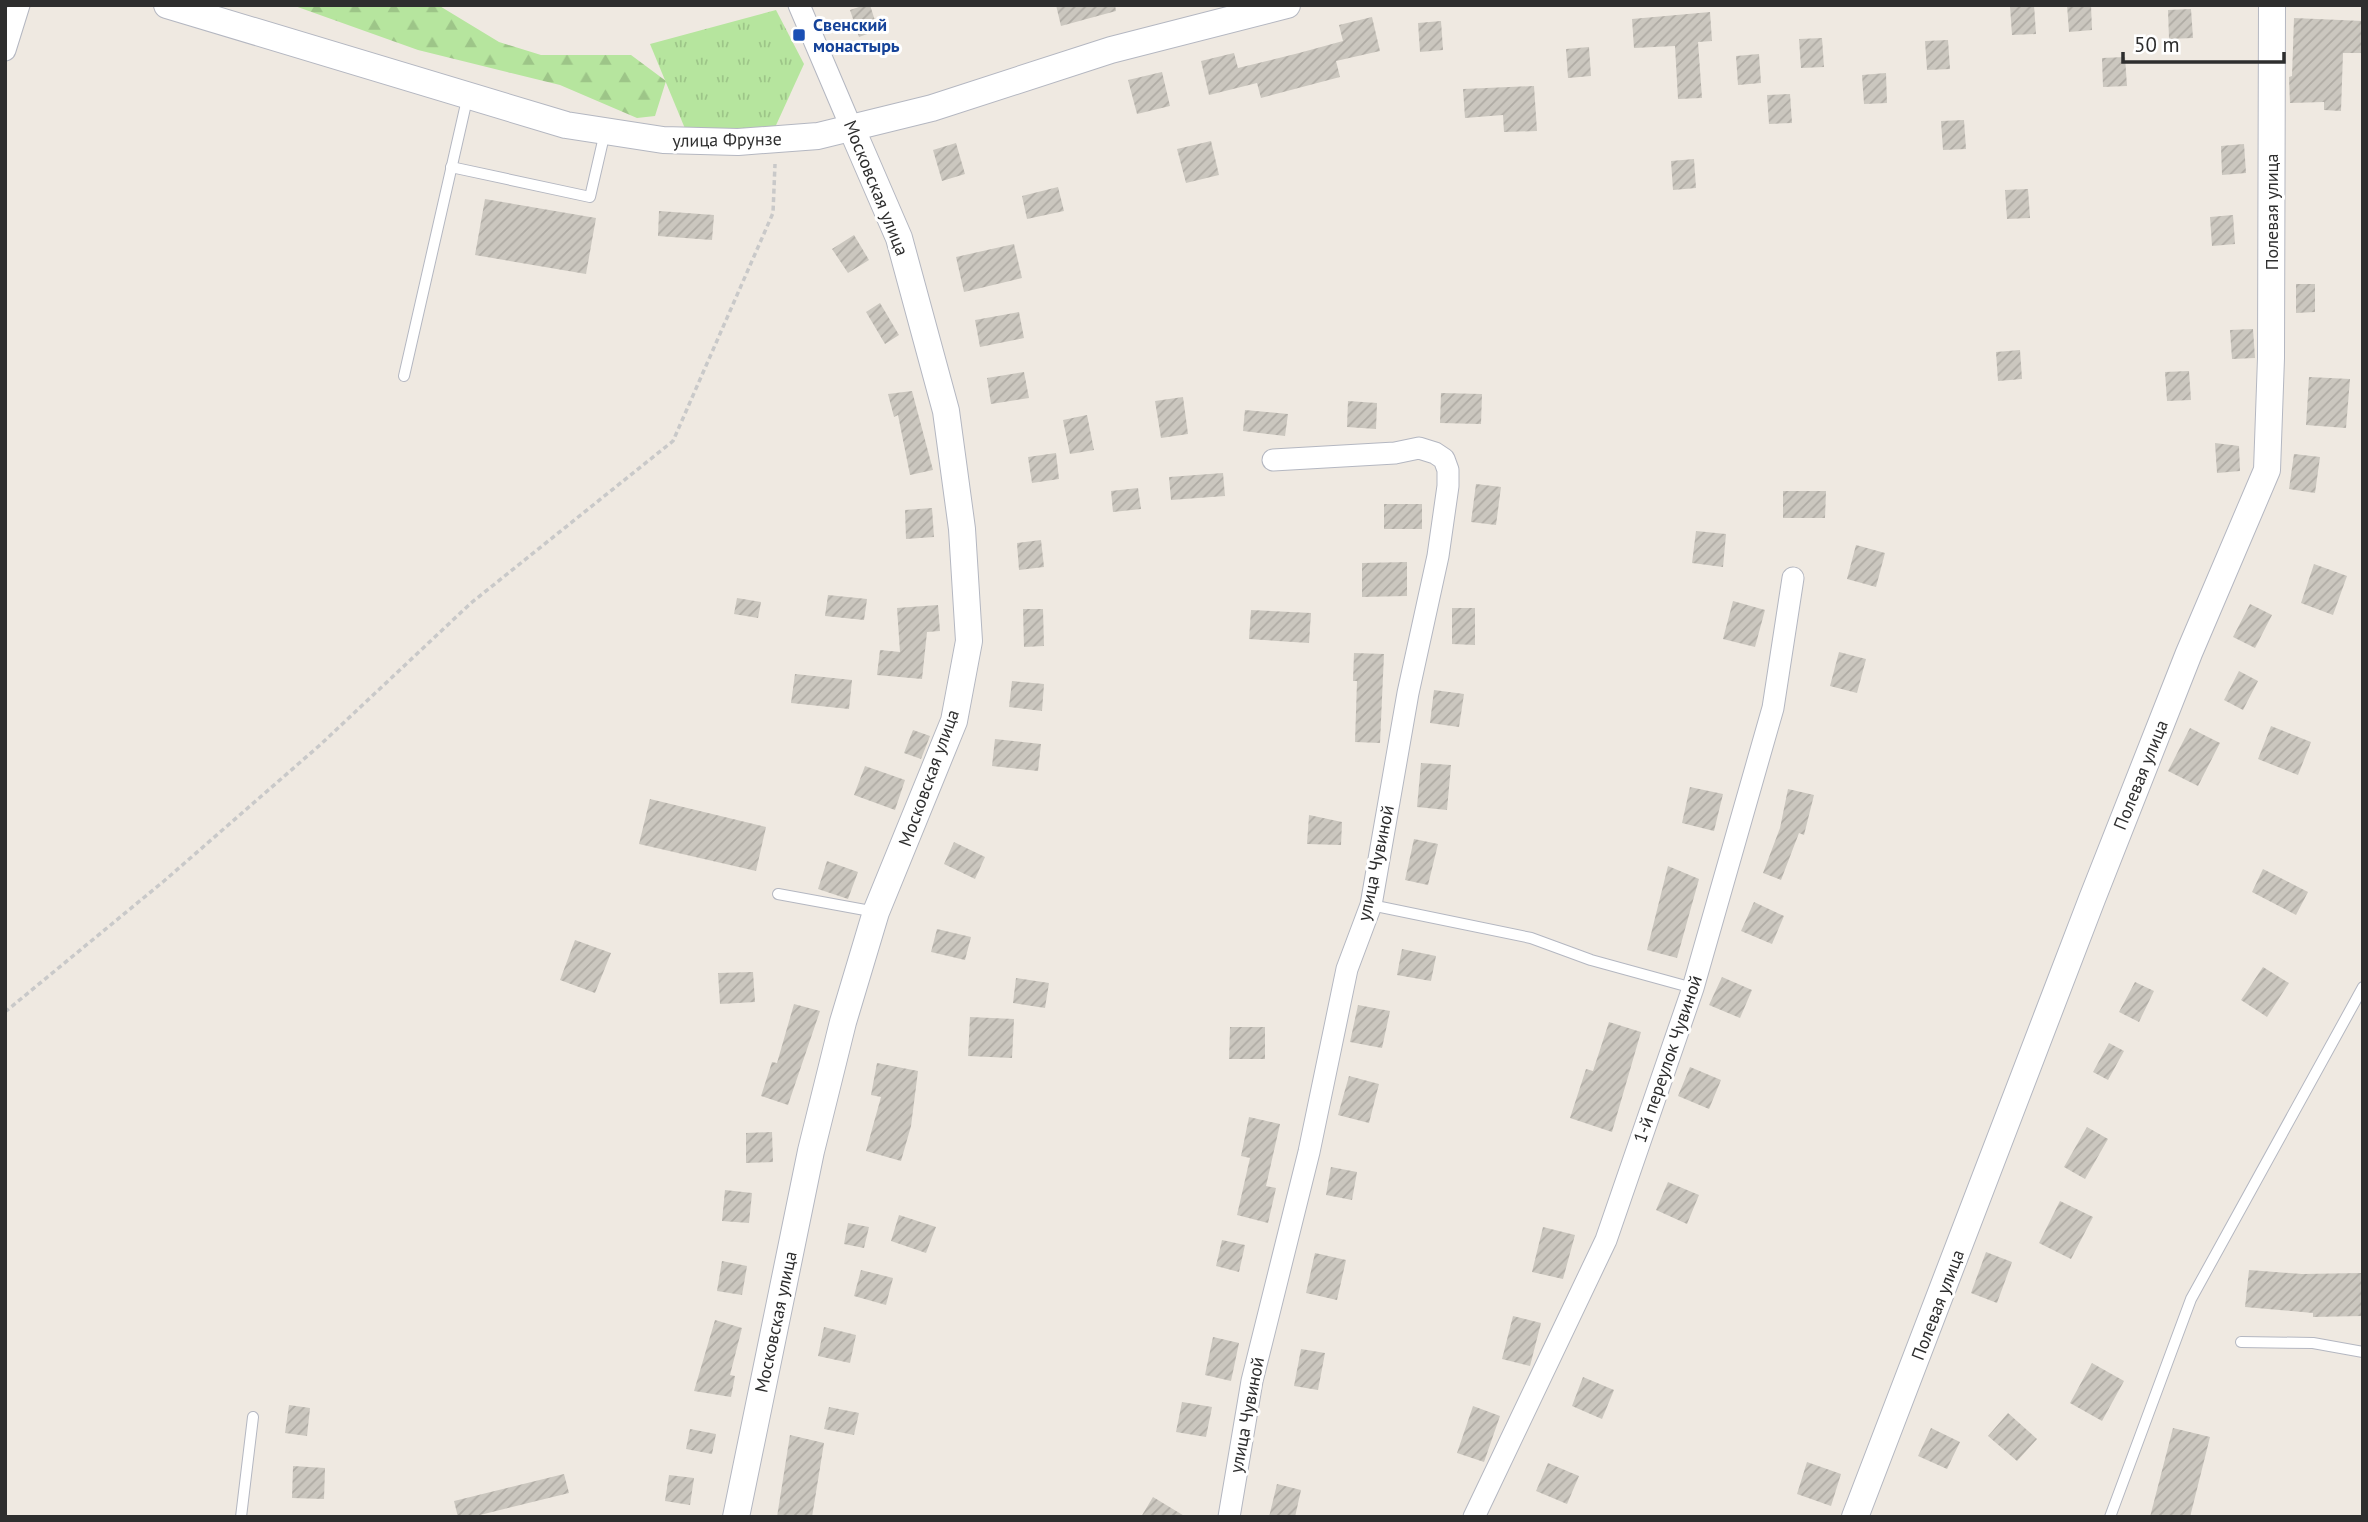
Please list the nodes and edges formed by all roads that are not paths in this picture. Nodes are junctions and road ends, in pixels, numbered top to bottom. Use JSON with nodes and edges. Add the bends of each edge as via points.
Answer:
{"nodes":[{"id":1,"x":19,"y":5,"type":"edge"},
{"id":2,"x":167,"y":5,"type":"edge"},
{"id":3,"x":799,"y":5,"type":"edge"},
{"id":4,"x":1287,"y":5,"type":"edge"},
{"id":5,"x":2272,"y":5,"type":"edge"},
{"id":6,"x":1219,"y":13,"type":"edge"},
{"id":7,"x":5,"y":50,"type":"edge"},
{"id":8,"x":468,"y":95,"type":"junction"},
{"id":9,"x":851,"y":127,"type":"junction"},
{"id":10,"x":605,"y":132,"type":"junction"},
{"id":11,"x":452,"y":167,"type":"junction"},
{"id":12,"x":404,"y":376,"type":"dead end"},
{"id":13,"x":1273,"y":460,"type":"dead end"},
{"id":14,"x":1793,"y":578,"type":"dead end"},
{"id":15,"x":778,"y":894,"type":"dead end"},
{"id":16,"x":1371,"y":905,"type":"junction"},
{"id":17,"x":876,"y":912,"type":"junction"},
{"id":18,"x":2363,"y":987,"type":"edge"},
{"id":19,"x":1693,"y":988,"type":"junction"},
{"id":20,"x":2241,"y":1342,"type":"dead end"},
{"id":21,"x":2363,"y":1352,"type":"edge"},
{"id":22,"x":253,"y":1417,"type":"dead end"},
{"id":23,"x":241,"y":1517,"type":"edge"},
{"id":24,"x":736,"y":1517,"type":"edge"},
{"id":25,"x":1229,"y":1517,"type":"edge"},
{"id":26,"x":1474,"y":1517,"type":"edge"},
{"id":27,"x":1855,"y":1517,"type":"edge"},
{"id":28,"x":2110,"y":1517,"type":"edge"}],
"edges":[{"from":1,"to":7,"type":"street"},
{"from":2,"to":8,"type":"street","name":"улица Фрунзе"},
{"from":3,"to":9,"type":"street","name":"Московская улица"},
{"from":4,"to":6,"type":"street","name":"улица Фрунзе"},
{"from":5,"to":27,"type":"street","name":"Полевая улица","via":[[2267,470],[2189,653]]},
{"from":6,"to":9,"type":"street","name":"улица Фрунзе","via":[[932,108]]},
{"from":8,"to":10,"type":"street","name":"улица Фрунзе"},
{"from":8,"to":11,"type":"lane"},
{"from":9,"to":10,"type":"street","name":"улица Фрунзе","via":[[776,140],[663,140]]},
{"from":9,"to":17,"type":"street","name":"Московская улица","via":[[899,238],[946,411],[962,529],[969,641],[954,721]]},
{"from":10,"to":11,"type":"lane","via":[[590,197]]},
{"from":11,"to":12,"type":"lane"},
{"from":13,"to":16,"type":"street","name":"улица Чувиной","via":[[1419,448],[1435,453],[1448,470],[1438,556],[1408,693]]},
{"from":14,"to":19,"type":"street","name":"1-й переулок Чувиной","via":[[1773,708]]},
{"from":15,"to":17,"type":"lane"},
{"from":16,"to":19,"type":"lane","via":[[1531,938]]},
{"from":16,"to":25,"type":"street","name":"улица Чувиной","via":[[1347,968],[1310,1152],[1252,1381]]},
{"from":17,"to":24,"type":"street","name":"Московская улица","via":[[811,1151]]},
{"from":18,"to":28,"type":"lane","via":[[2191,1299]]},
{"from":19,"to":26,"type":"street","name":"1-й переулок Чувиной","via":[[1606,1240]]},
{"from":20,"to":21,"type":"lane","via":[[2313,1343]]},
{"from":22,"to":23,"type":"lane"}]}
